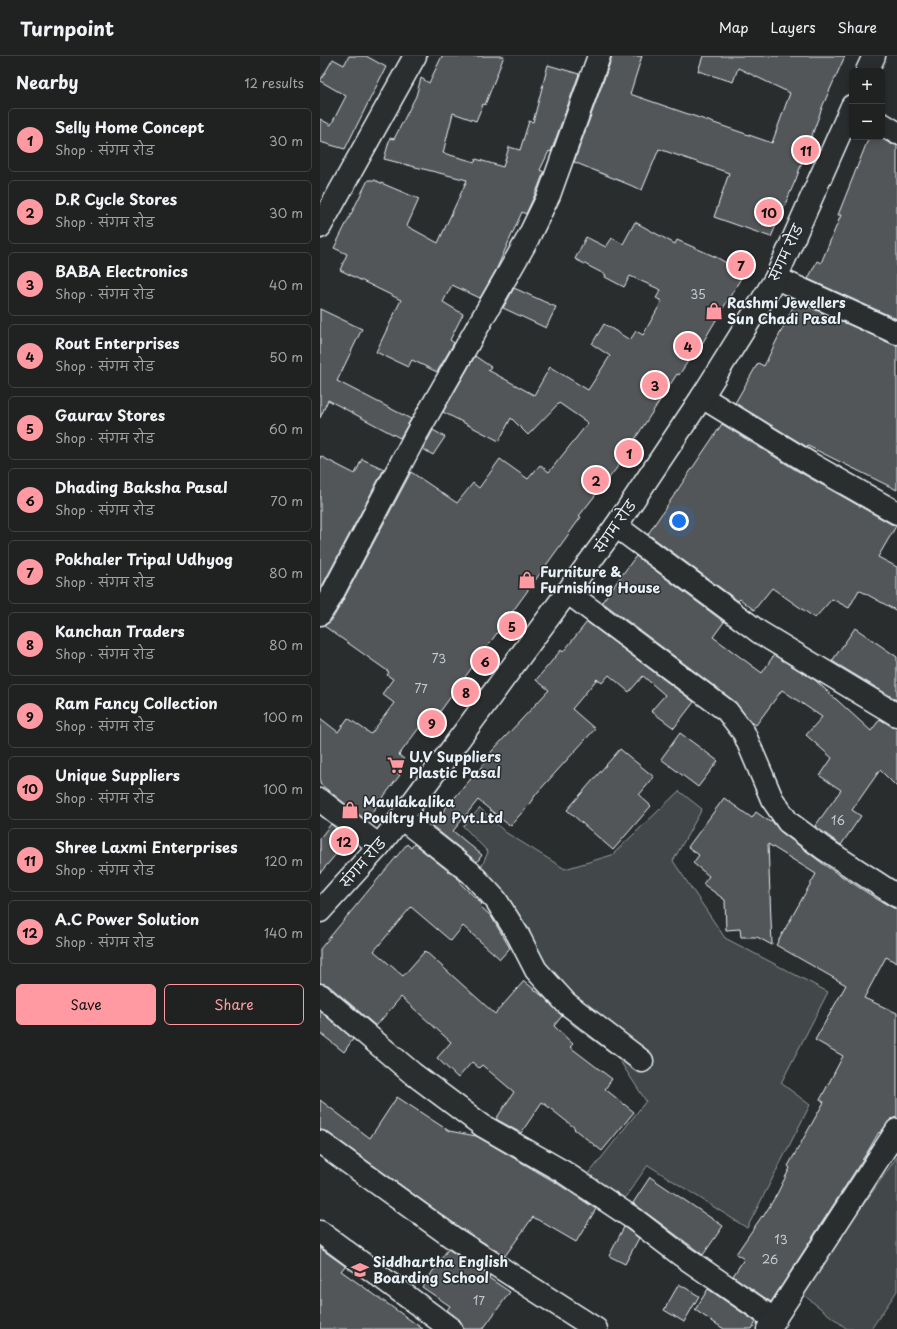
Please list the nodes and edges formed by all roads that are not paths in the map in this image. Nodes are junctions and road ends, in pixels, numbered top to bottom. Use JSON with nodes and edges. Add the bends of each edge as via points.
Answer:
{"nodes":[{"id":1,"x":415,"y":56,"type":"edge"},
{"id":2,"x":599,"y":56,"type":"edge"},
{"id":3,"x":874,"y":56,"type":"edge"},
{"id":4,"x":868,"y":68,"type":"edge"},
{"id":5,"x":849,"y":114,"type":"edge"},
{"id":6,"x":885,"y":126,"type":"edge"},
{"id":7,"x":897,"y":133,"type":"edge"},
{"id":8,"x":320,"y":228,"type":"edge"},
{"id":9,"x":776,"y":278,"type":"junction"},
{"id":10,"x":897,"y":333,"type":"edge"},
{"id":11,"x":702,"y":397,"type":"junction"},
{"id":12,"x":897,"y":513,"type":"edge"},
{"id":13,"x":616,"y":526,"type":"junction"},
{"id":14,"x":567,"y":592,"type":"junction"},
{"id":15,"x":320,"y":614,"type":"edge"},
{"id":16,"x":897,"y":715,"type":"edge"},
{"id":17,"x":320,"y":800,"type":"edge"},
{"id":18,"x":401,"y":818,"type":"junction"},
{"id":19,"x":379,"y":846,"type":"junction"},
{"id":20,"x":897,"y":896,"type":"edge"},
{"id":21,"x":320,"y":911,"type":"edge"},
{"id":22,"x":320,"y":995,"type":"edge"},
{"id":23,"x":642,"y":1061,"type":"dead end"},
{"id":24,"x":897,"y":1130,"type":"edge"},
{"id":25,"x":320,"y":1142,"type":"edge"},
{"id":26,"x":320,"y":1232,"type":"edge"},
{"id":27,"x":771,"y":1324,"type":"edge"},
{"id":28,"x":451,"y":1329,"type":"edge"},
{"id":29,"x":596,"y":1329,"type":"edge"}],
"edges":[{"from":1,"to":8,"type":"street"},
{"from":2,"to":15,"type":"street","via":[[549,195],[526,242],[417,433],[330,600]]},
{"from":3,"to":4,"type":"street"},
{"from":5,"to":9,"type":"street","name":"संगम रोड"},
{"from":6,"to":7,"type":"street"},
{"from":9,"to":10,"type":"street"},
{"from":9,"to":11,"type":"street","name":"संगम रोड"},
{"from":11,"to":12,"type":"street"},
{"from":11,"to":13,"type":"street","name":"संगम रोड"},
{"from":13,"to":14,"type":"street","name":"संगम रोड"},
{"from":13,"to":16,"type":"street","via":[[759,632]]},
{"from":14,"to":18,"type":"street","name":"संगम रोड"},
{"from":14,"to":20,"type":"street","via":[[727,711],[744,733],[772,799],[788,822]]},
{"from":17,"to":19,"type":"street"},
{"from":18,"to":19,"type":"street","name":"संगम रोड"},
{"from":18,"to":23,"type":"street","via":[[470,872],[496,900],[536,970],[566,1003]]},
{"from":19,"to":21,"type":"street","name":"संगम रोड"},
{"from":22,"to":27,"type":"street","via":[[412,1073],[483,1126],[562,1171],[634,1220]]},
{"from":24,"to":27,"type":"street"},
{"from":25,"to":29,"type":"street","via":[[452,1237]]},
{"from":26,"to":28,"type":"street"}]}
